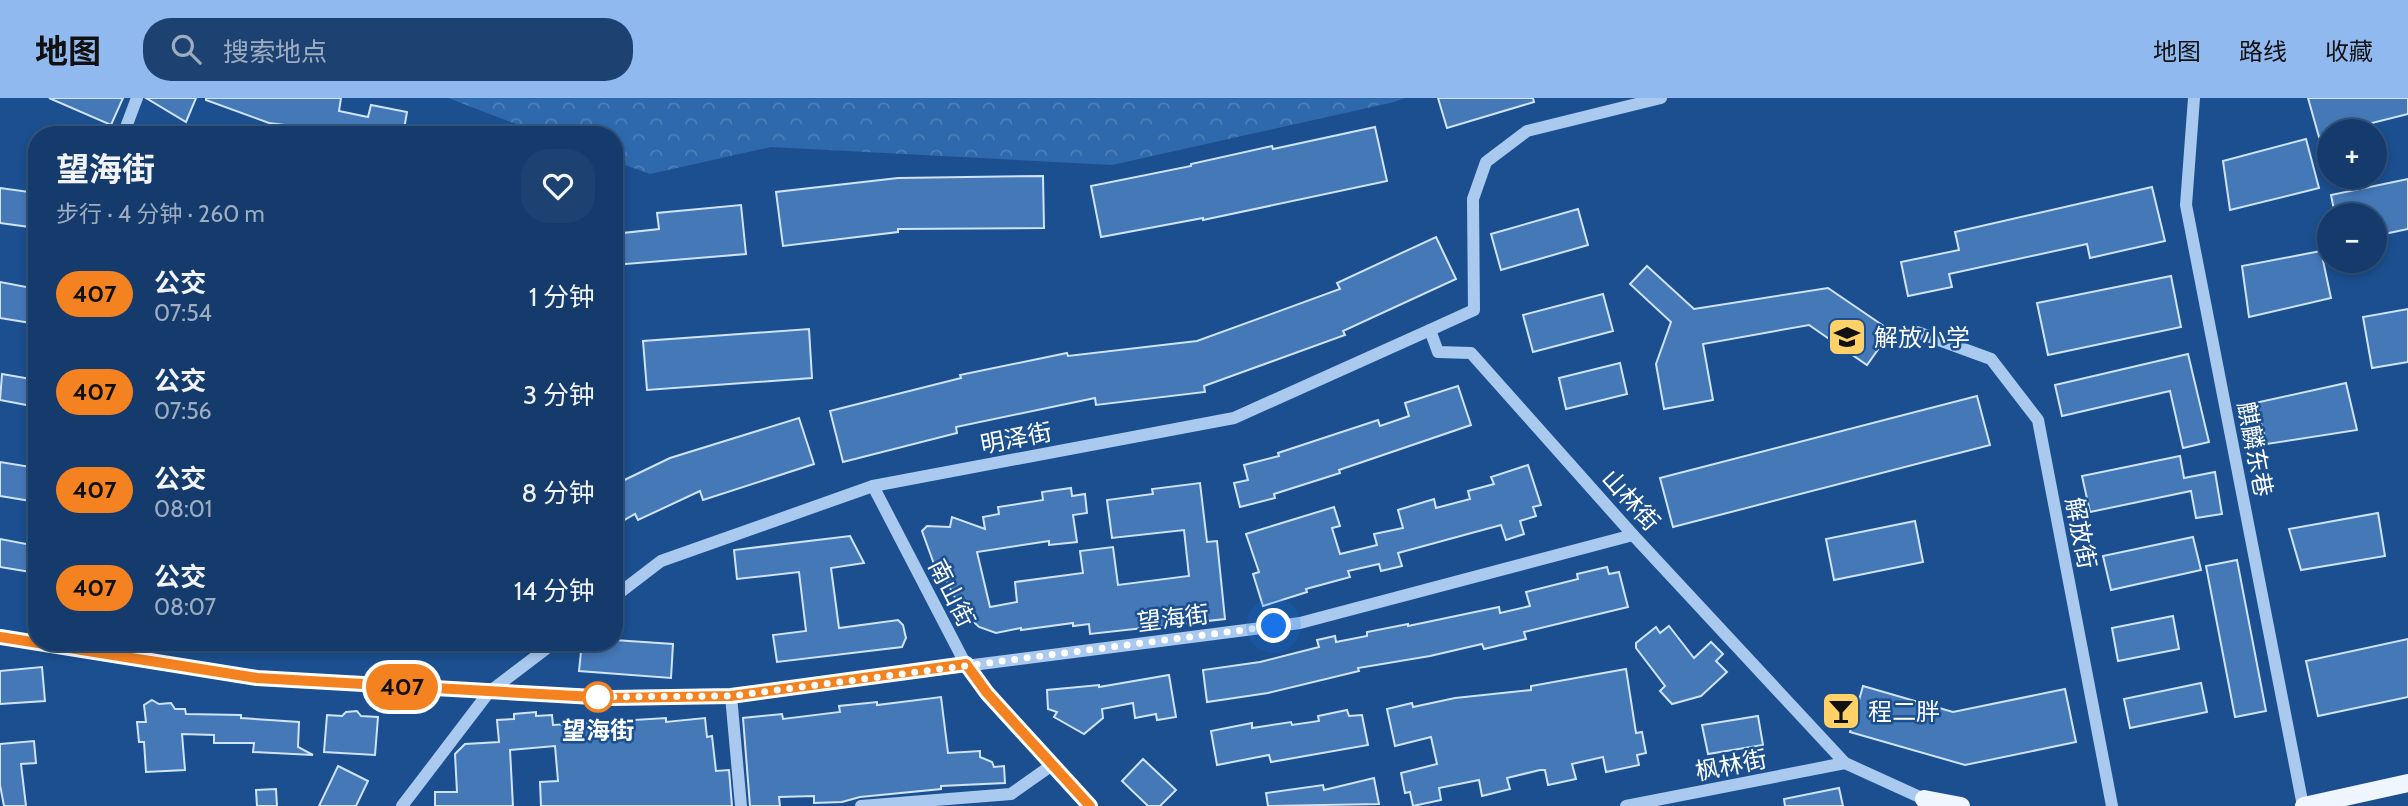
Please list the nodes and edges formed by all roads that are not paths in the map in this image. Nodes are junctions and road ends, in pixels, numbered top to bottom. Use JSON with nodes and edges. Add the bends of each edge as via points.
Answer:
{"nodes":[{"id":1,"x":137,"y":98,"type":"edge"},
{"id":2,"x":1661,"y":98,"type":"edge"},
{"id":3,"x":2194,"y":98,"type":"edge"},
{"id":4,"x":126,"y":126,"type":"edge"},
{"id":5,"x":1430,"y":330,"type":"junction"},
{"id":6,"x":1917,"y":332,"type":"dead end"},
{"id":7,"x":873,"y":486,"type":"junction"},
{"id":8,"x":1633,"y":535,"type":"junction"},
{"id":9,"x":623,"y":590,"type":"edge"},
{"id":10,"x":0,"y":637,"type":"edge"},
{"id":11,"x":28,"y":641,"type":"edge"},
{"id":12,"x":88,"y":651,"type":"edge"},
{"id":13,"x":543,"y":651,"type":"edge"},
{"id":14,"x":966,"y":664,"type":"junction"},
{"id":15,"x":489,"y":692,"type":"junction"},
{"id":16,"x":731,"y":696,"type":"junction"},
{"id":17,"x":1845,"y":764,"type":"junction"},
{"id":18,"x":1052,"y":765,"type":"junction"},
{"id":19,"x":2408,"y":783,"type":"edge"},
{"id":20,"x":1677,"y":802,"type":"edge"},
{"id":21,"x":1928,"y":804,"type":"edge"},
{"id":22,"x":402,"y":806,"type":"edge"},
{"id":23,"x":741,"y":806,"type":"edge"},
{"id":24,"x":861,"y":806,"type":"edge"},
{"id":25,"x":1090,"y":806,"type":"edge"},
{"id":26,"x":1626,"y":806,"type":"edge"},
{"id":27,"x":1961,"y":806,"type":"edge"},
{"id":28,"x":2112,"y":806,"type":"edge"},
{"id":29,"x":2303,"y":806,"type":"edge"}],
"edges":[{"from":1,"to":4,"type":"street"},
{"from":2,"to":5,"type":"street","via":[[1527,131],[1486,162],[1473,199],[1474,310]]},
{"from":3,"to":29,"type":"street","name":"麒麟东巷","via":[[2186,205]]},
{"from":5,"to":7,"type":"street","name":"明泽街","via":[[1234,418]]},
{"from":5,"to":8,"type":"street","name":"山林街","via":[[1438,352],[1471,353]]},
{"from":6,"to":28,"type":"street","name":"解放街","via":[[1992,359],[2038,420]]},
{"from":7,"to":9,"type":"street","name":"明泽街","via":[[662,561]]},
{"from":7,"to":14,"type":"street","name":"南山街"},
{"from":8,"to":14,"type":"street","name":"望海街","via":[[1300,623]]},
{"from":8,"to":17,"type":"street","name":"山林街"},
{"from":10,"to":11,"type":"street","name":"望海街"},
{"from":12,"to":15,"type":"street","name":"望海街","via":[[257,678]]},
{"from":13,"to":15,"type":"street"},
{"from":14,"to":16,"type":"street","name":"望海街"},
{"from":14,"to":18,"type":"street","name":"南山街"},
{"from":15,"to":16,"type":"street","name":"望海街","via":[[612,698]]},
{"from":15,"to":22,"type":"street"},
{"from":16,"to":23,"type":"street"},
{"from":17,"to":20,"type":"street","name":"枫林街"},
{"from":17,"to":21,"type":"street","name":"山林街"},
{"from":18,"to":24,"type":"street","via":[[1011,794]]},
{"from":18,"to":25,"type":"street","name":"南山街"},
{"from":19,"to":29,"type":"main road"},
{"from":20,"to":26,"type":"street","name":"枫林街"},
{"from":21,"to":27,"type":"main road"}]}
